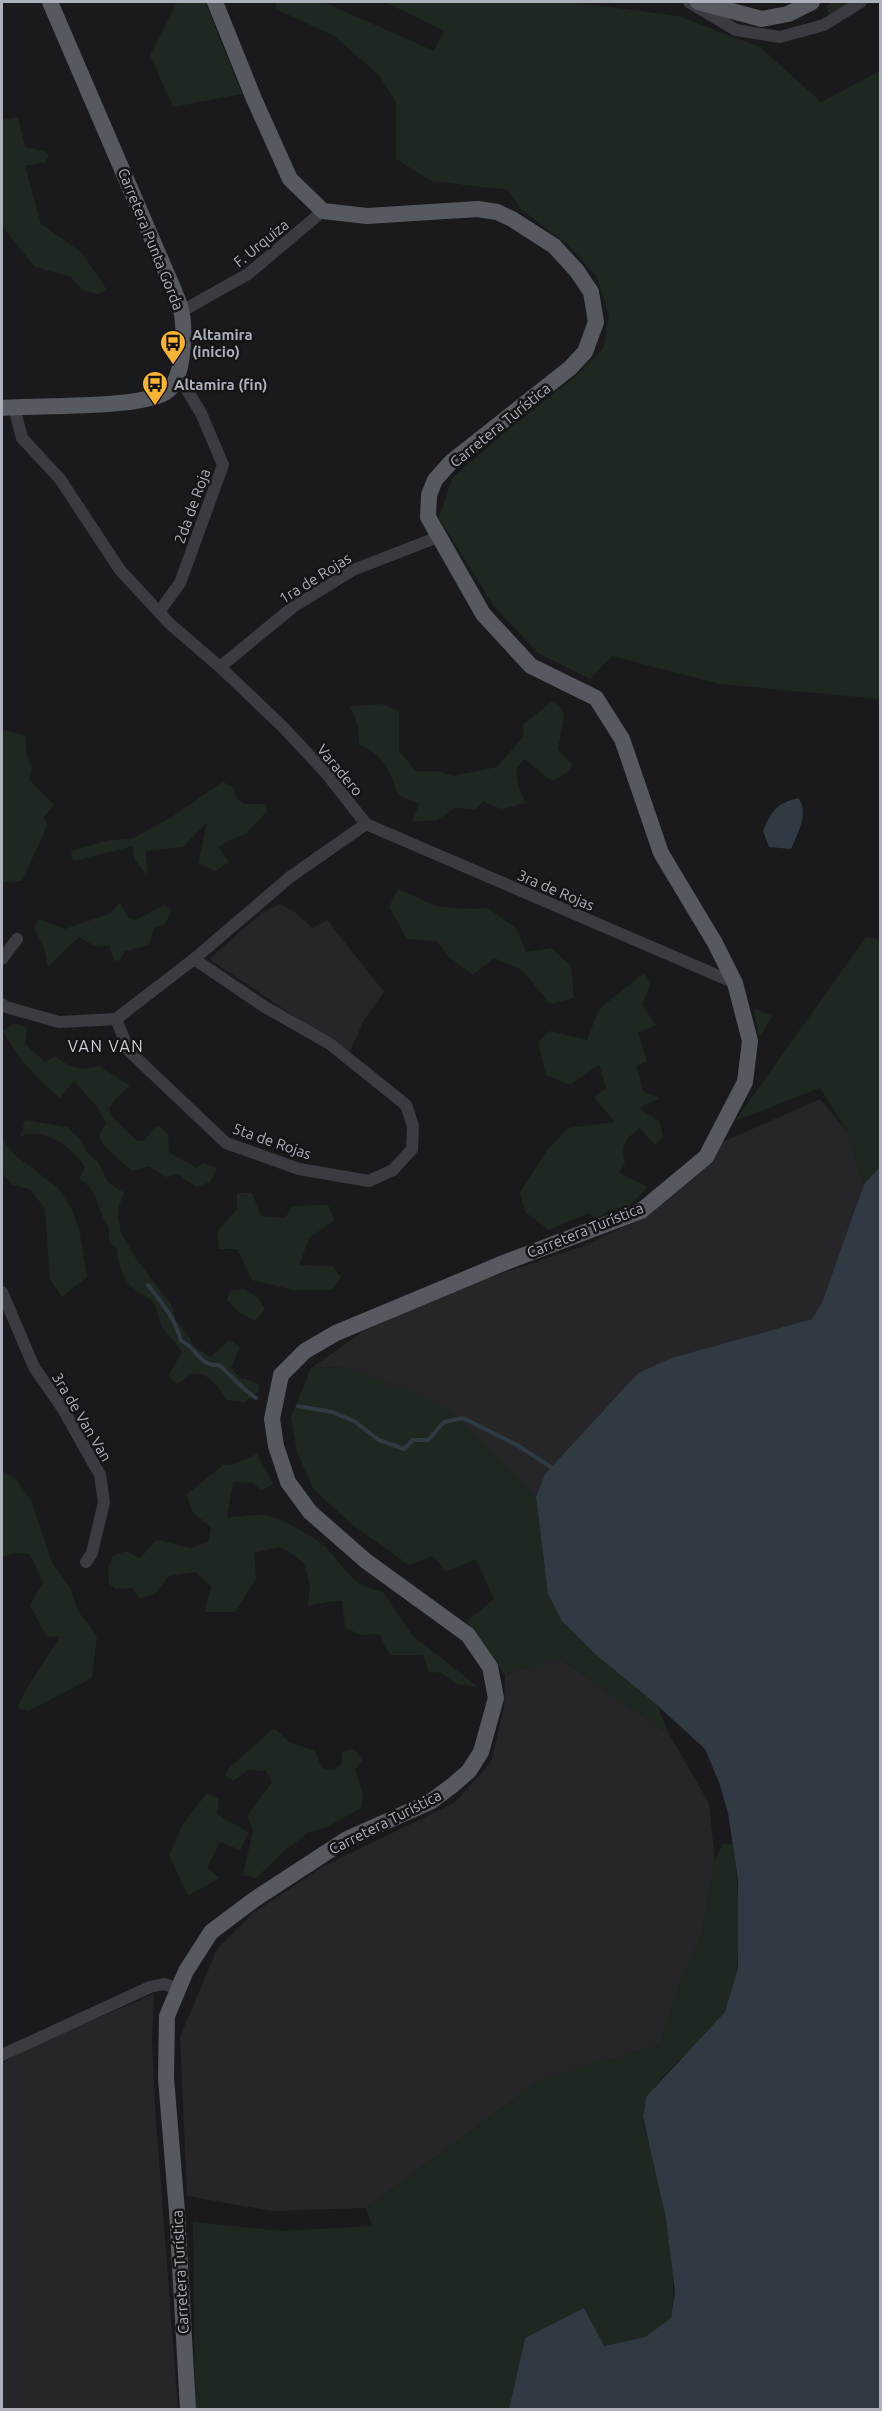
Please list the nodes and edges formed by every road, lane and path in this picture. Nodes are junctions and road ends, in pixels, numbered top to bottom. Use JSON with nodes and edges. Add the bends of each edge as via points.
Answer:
{"nodes":[{"id":1,"x":50,"y":2,"type":"edge"},
{"id":2,"x":215,"y":2,"type":"edge"},
{"id":3,"x":689,"y":2,"type":"edge"},
{"id":4,"x":698,"y":2,"type":"edge"},
{"id":5,"x":813,"y":2,"type":"edge"},
{"id":6,"x":861,"y":2,"type":"edge"},
{"id":7,"x":323,"y":211,"type":"junction"},
{"id":8,"x":182,"y":311,"type":"junction"},
{"id":9,"x":179,"y":377,"type":"junction"},
{"id":10,"x":8,"y":408,"type":"edge"},
{"id":11,"x":438,"y":537,"type":"junction"},
{"id":12,"x":159,"y":612,"type":"junction"},
{"id":13,"x":220,"y":667,"type":"junction"},
{"id":14,"x":366,"y":824,"type":"junction"},
{"id":15,"x":17,"y":939,"type":"dead end"},
{"id":16,"x":2,"y":959,"type":"edge"},
{"id":17,"x":194,"y":959,"type":"junction"},
{"id":18,"x":735,"y":983,"type":"junction"},
{"id":19,"x":2,"y":1004,"type":"edge"},
{"id":20,"x":116,"y":1019,"type":"junction"},
{"id":21,"x":2,"y":1292,"type":"edge"},
{"id":22,"x":86,"y":1562,"type":"dead end"},
{"id":23,"x":179,"y":1989,"type":"junction"},
{"id":24,"x":2,"y":2055,"type":"edge"},
{"id":25,"x":188,"y":2409,"type":"edge"}],
"edges":[{"from":1,"to":8,"type":"main road","name":"Carretera Punta Gorda"},
{"from":2,"to":7,"type":"main road","via":[[290,179]]},
{"from":3,"to":6,"type":"street","via":[[736,30],[780,37],[824,24]]},
{"from":4,"to":5,"type":"main road","via":[[762,19],[788,14]]},
{"from":7,"to":8,"type":"street","name":"F. Urquiza","via":[[248,274]]},
{"from":7,"to":11,"type":"main road","name":"Carretera Turística","via":[[367,216],[478,209],[497,212],[554,246],[591,291],[596,322],[585,352],[451,462],[435,480],[429,495],[428,518]]},
{"from":8,"to":9,"type":"main road","name":"Carretera Punta Gorda"},
{"from":9,"to":10,"type":"main road","via":[[169,391],[154,398]]},
{"from":9,"to":12,"type":"street","name":"2da de Roja","via":[[201,413],[223,465],[180,583]]},
{"from":10,"to":12,"type":"street","name":"Varadero","via":[[22,438],[60,479],[120,570]]},
{"from":11,"to":13,"type":"street","name":"1ra de Rojas","via":[[353,570],[293,607]]},
{"from":11,"to":18,"type":"main road","name":"Carretera Turística","via":[[483,614],[531,666],[596,698],[622,739],[661,853]]},
{"from":12,"to":13,"type":"street","name":"Varadero"},
{"from":13,"to":14,"type":"street","name":"Varadero","via":[[326,773]]},
{"from":14,"to":17,"type":"street","via":[[291,877]]},
{"from":14,"to":18,"type":"street","name":"3ra de Rojas"},
{"from":15,"to":16,"type":"street"},
{"from":17,"to":20,"type":"street"},
{"from":17,"to":20,"type":"street","name":"5ta de Rojas","via":[[265,1007],[330,1044],[406,1106],[413,1126],[412,1149],[393,1170],[369,1180],[299,1169],[226,1143],[129,1051]]},
{"from":18,"to":23,"type":"main road","name":"Carretera Turística","via":[[750,1041],[745,1082],[706,1157],[641,1211],[336,1333],[305,1351],[280,1376],[272,1419],[288,1482],[310,1512],[366,1561],[468,1635],[490,1667],[496,1698],[481,1752],[469,1771],[430,1802],[347,1839],[211,1932]]},
{"from":19,"to":20,"type":"street","via":[[59,1022]]},
{"from":21,"to":22,"type":"street","name":"3ra de Van Van","via":[[34,1367],[63,1409],[100,1476],[104,1502],[92,1553]]},
{"from":23,"to":24,"type":"street","via":[[164,1984],[150,1987]]},
{"from":23,"to":25,"type":"main road","name":"Carretera Turística","via":[[167,2016],[166,2078]]}]}
